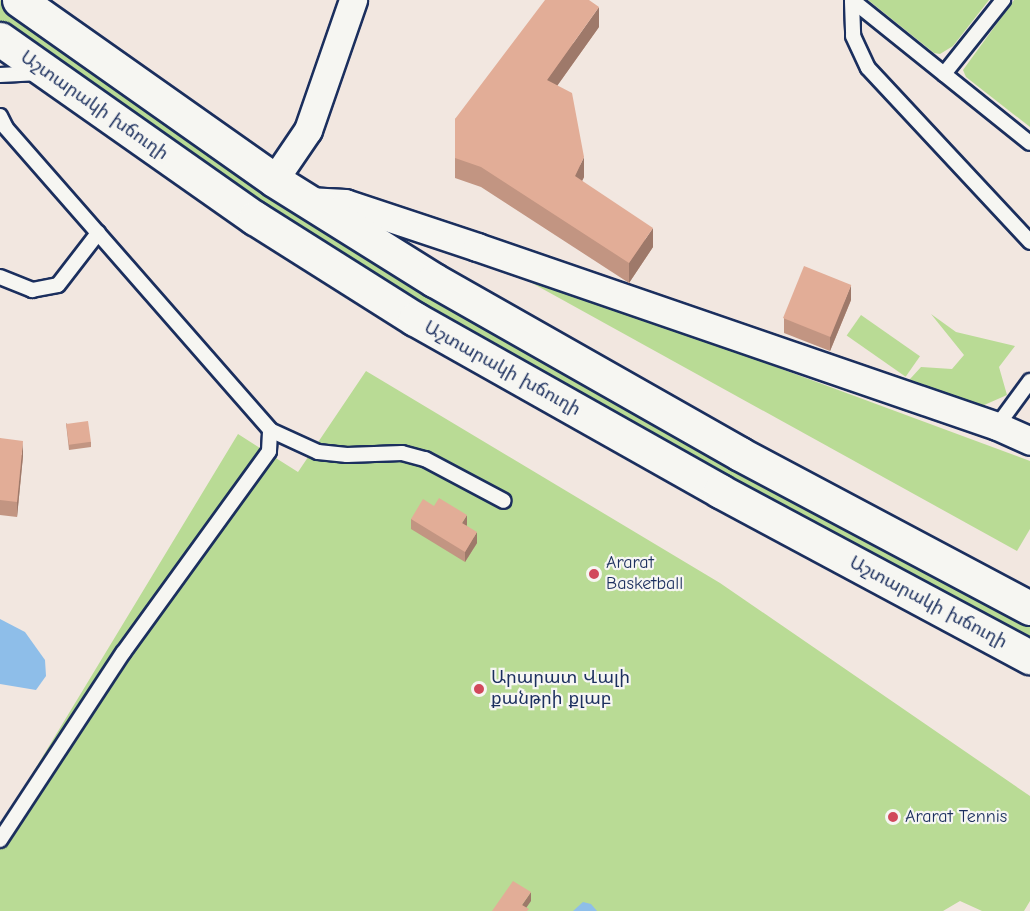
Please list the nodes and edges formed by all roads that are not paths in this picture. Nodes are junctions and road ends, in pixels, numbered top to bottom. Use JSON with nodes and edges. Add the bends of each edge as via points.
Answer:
{"nodes":[{"id":1,"x":19,"y":0,"type":"edge"},
{"id":2,"x":353,"y":0,"type":"edge"},
{"id":3,"x":1004,"y":0,"type":"edge"},
{"id":4,"x":852,"y":1,"type":"edge"},
{"id":5,"x":0,"y":39,"type":"edge"},
{"id":6,"x":45,"y":73,"type":"junction"},
{"id":7,"x":944,"y":74,"type":"junction"},
{"id":8,"x":0,"y":75,"type":"edge"},
{"id":9,"x":0,"y":116,"type":"edge"},
{"id":10,"x":1030,"y":143,"type":"edge"},
{"id":11,"x":274,"y":180,"type":"junction"},
{"id":12,"x":307,"y":201,"type":"junction"},
{"id":13,"x":98,"y":233,"type":"junction"},
{"id":14,"x":1030,"y":242,"type":"edge"},
{"id":15,"x":0,"y":277,"type":"edge"},
{"id":16,"x":1030,"y":381,"type":"edge"},
{"id":17,"x":997,"y":426,"type":"junction"},
{"id":18,"x":270,"y":430,"type":"junction"},
{"id":19,"x":1030,"y":441,"type":"edge"},
{"id":20,"x":504,"y":501,"type":"dead end"},
{"id":21,"x":1030,"y":608,"type":"edge"},
{"id":22,"x":1024,"y":659,"type":"edge"},
{"id":23,"x":0,"y":840,"type":"edge"}],
"edges":[{"from":1,"to":11,"type":"highway"},
{"from":2,"to":11,"type":"street","via":[[308,130]]},
{"from":3,"to":7,"type":"lane"},
{"from":4,"to":7,"type":"lane"},
{"from":4,"to":14,"type":"lane","via":[[853,36],[868,68]]},
{"from":5,"to":6,"type":"highway","name":"Աշտարակի խճուղի"},
{"from":6,"to":8,"type":"lane"},
{"from":6,"to":22,"type":"highway","name":"Աշտարակի խճուղի","via":[[255,218],[416,320]]},
{"from":7,"to":10,"type":"lane"},
{"from":9,"to":13,"type":"lane","via":[[6,128]]},
{"from":11,"to":12,"type":"highway"},
{"from":12,"to":17,"type":"street","via":[[356,207]]},
{"from":12,"to":21,"type":"highway","via":[[434,280],[720,442]]},
{"from":13,"to":15,"type":"lane","via":[[58,285],[32,290]]},
{"from":13,"to":18,"type":"lane"},
{"from":16,"to":17,"type":"lane"},
{"from":17,"to":19,"type":"street"},
{"from":18,"to":20,"type":"lane","via":[[318,452],[402,453],[425,459]]},
{"from":18,"to":23,"type":"lane","via":[[269,452],[123,653]]}]}
